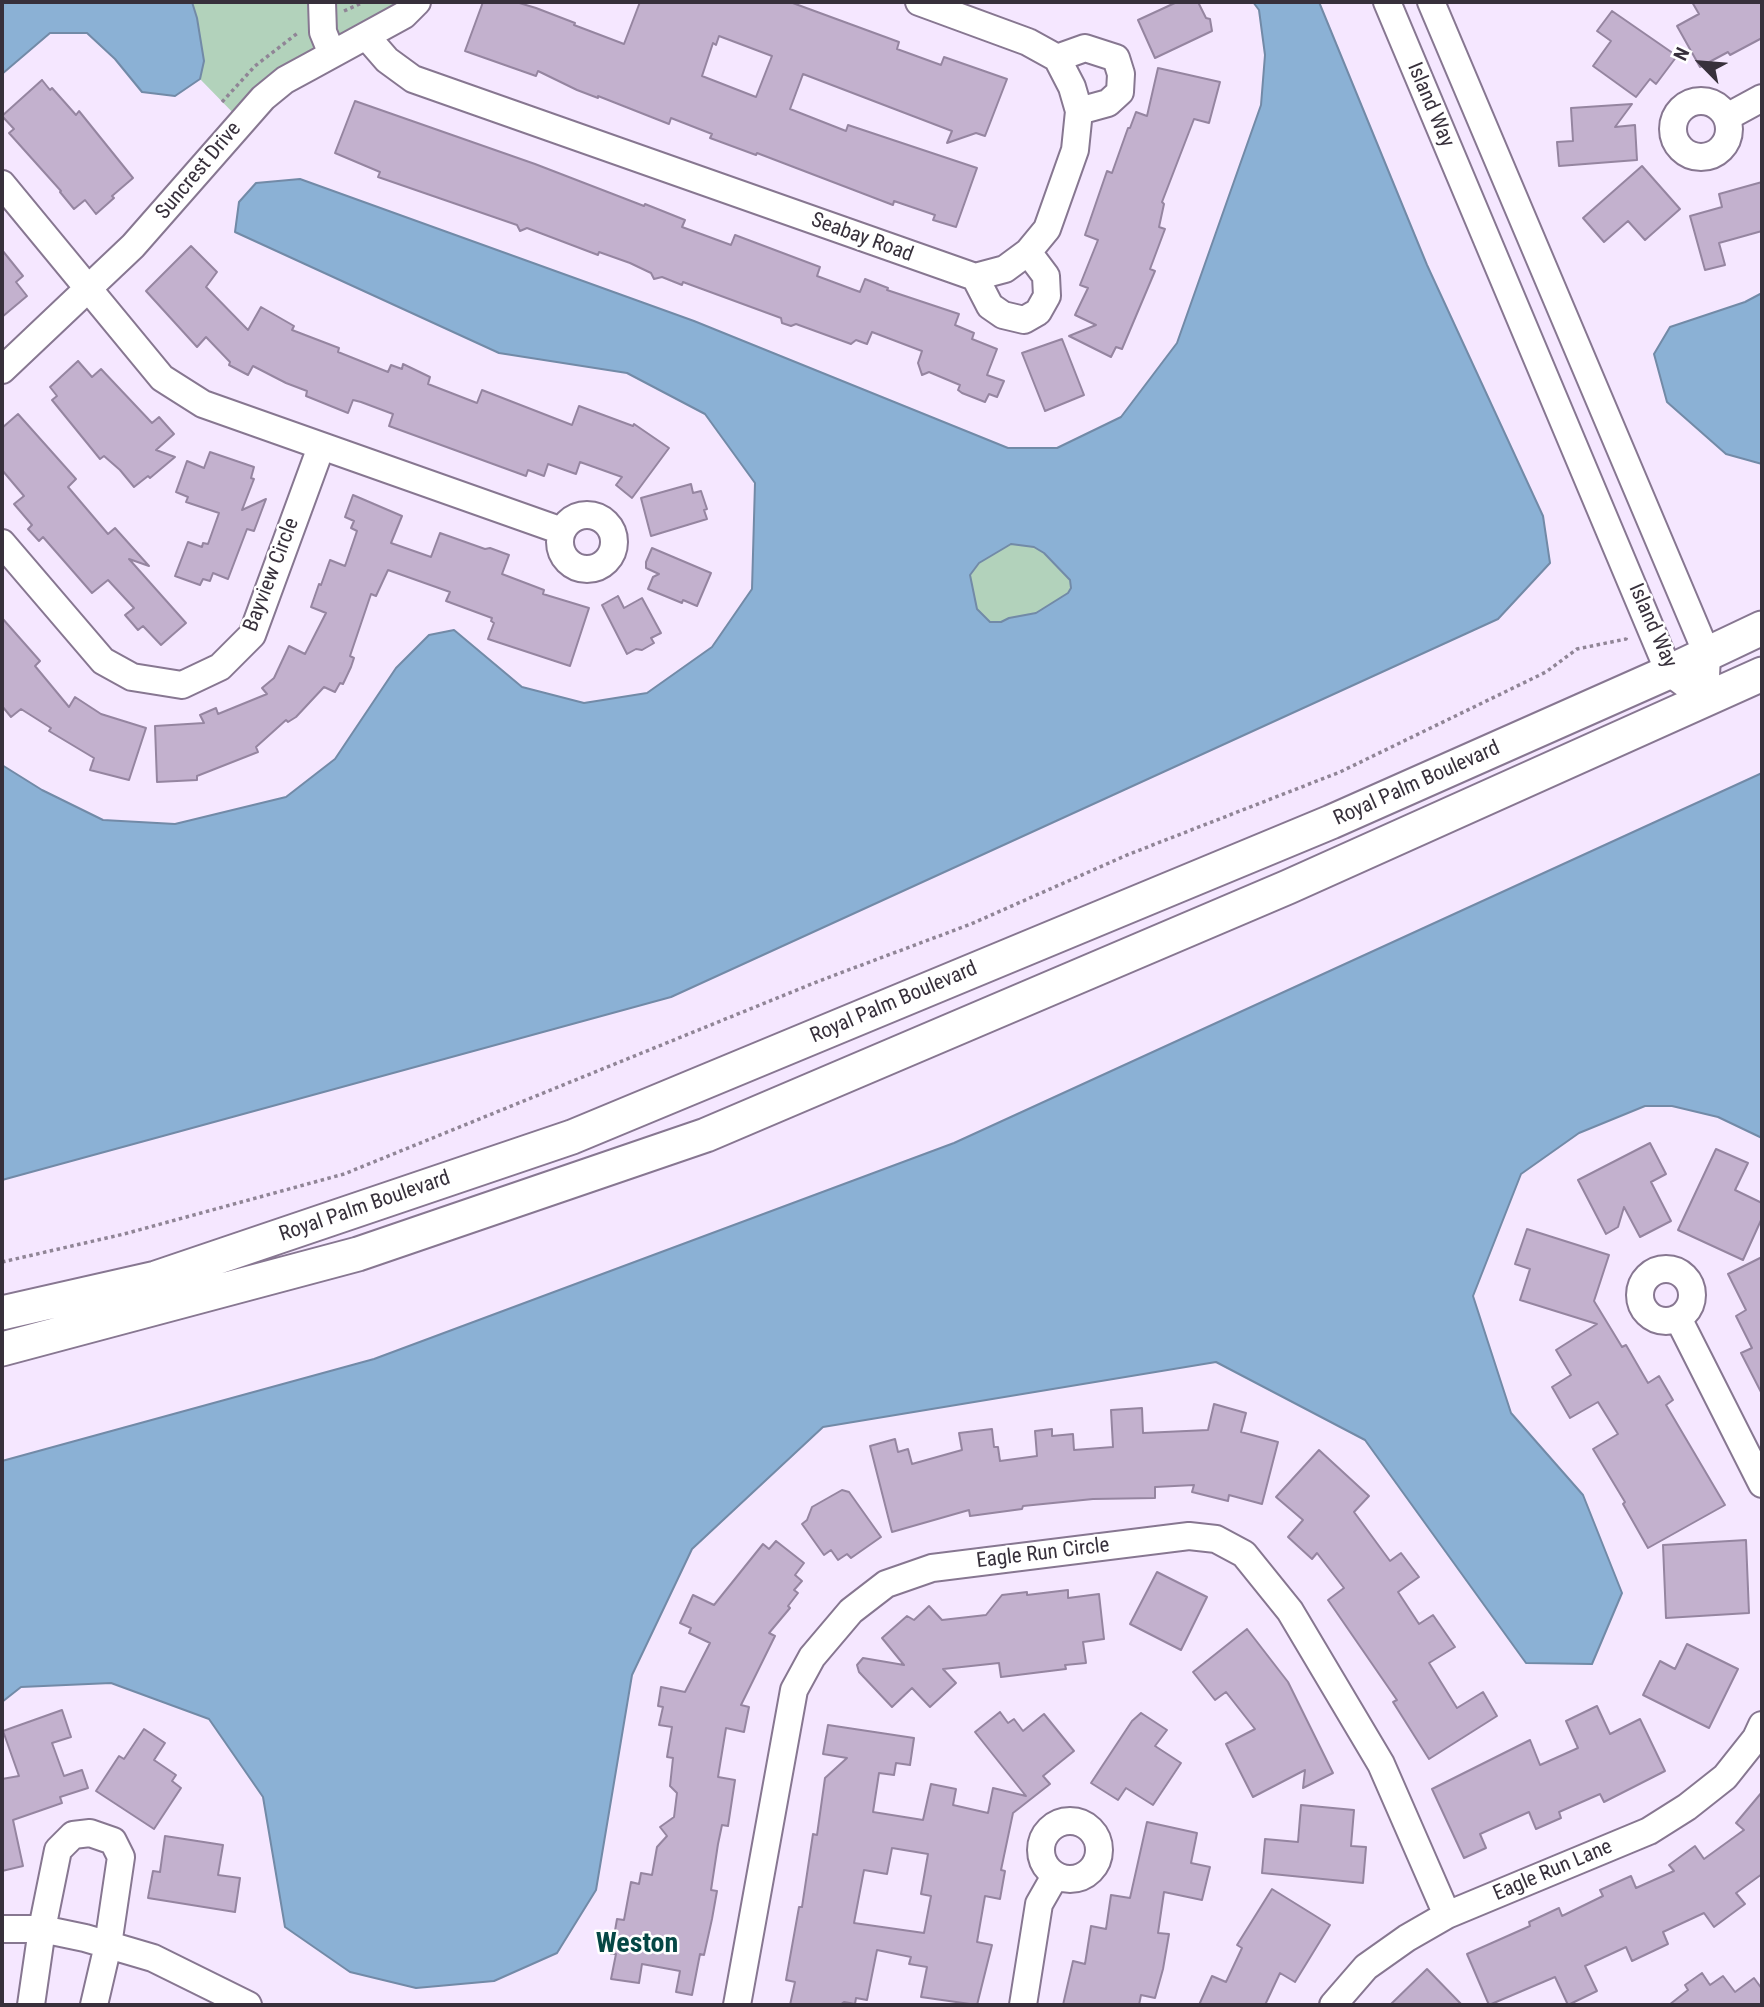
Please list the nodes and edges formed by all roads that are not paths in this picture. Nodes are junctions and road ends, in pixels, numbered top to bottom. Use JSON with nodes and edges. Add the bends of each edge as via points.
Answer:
{"nodes":[{"id":1,"x":417,"y":2,"type":"edge"},
{"id":2,"x":919,"y":2,"type":"edge"},
{"id":3,"x":1387,"y":2,"type":"edge"},
{"id":4,"x":1431,"y":2,"type":"edge"},
{"id":5,"x":322,"y":11,"type":"edge"},
{"id":6,"x":367,"y":37,"type":"junction"},
{"id":7,"x":332,"y":54,"type":"junction"},
{"id":8,"x":1057,"y":58,"type":"junction"},
{"id":9,"x":1762,"y":98,"type":"edge"},
{"id":10,"x":1079,"y":111,"type":"junction"},
{"id":11,"x":1727,"y":117,"type":"dead end"},
{"id":12,"x":2,"y":184,"type":"edge"},
{"id":13,"x":1028,"y":251,"type":"junction"},
{"id":14,"x":975,"y":277,"type":"junction"},
{"id":15,"x":89,"y":289,"type":"junction"},
{"id":16,"x":2,"y":370,"type":"edge"},
{"id":17,"x":321,"y":447,"type":"junction"},
{"id":18,"x":562,"y":531,"type":"dead end"},
{"id":19,"x":2,"y":543,"type":"edge"},
{"id":20,"x":1762,"y":628,"type":"edge"},
{"id":21,"x":1707,"y":654,"type":"junction"},
{"id":22,"x":1669,"y":672,"type":"junction"},
{"id":23,"x":1762,"y":674,"type":"edge"},
{"id":24,"x":1705,"y":699,"type":"junction"},
{"id":25,"x":2,"y":1313,"type":"edge"},
{"id":26,"x":1678,"y":1318,"type":"dead end"},
{"id":27,"x":2,"y":1349,"type":"edge"},
{"id":28,"x":1762,"y":1484,"type":"edge"},
{"id":29,"x":1762,"y":1725,"type":"edge"},
{"id":30,"x":1055,"y":1876,"type":"dead end"},
{"id":31,"x":1447,"y":1915,"type":"junction"},
{"id":32,"x":2,"y":1929,"type":"edge"},
{"id":33,"x":42,"y":1929,"type":"junction"},
{"id":34,"x":108,"y":1945,"type":"junction"},
{"id":35,"x":31,"y":2005,"type":"edge"},
{"id":36,"x":94,"y":2005,"type":"edge"},
{"id":37,"x":248,"y":2005,"type":"edge"},
{"id":38,"x":737,"y":2005,"type":"edge"},
{"id":39,"x":1023,"y":2005,"type":"edge"},
{"id":40,"x":1333,"y":2005,"type":"edge"}],
"edges":[{"from":1,"to":6,"type":"street","name":"Suncrest Drive"},
{"from":2,"to":8,"type":"street"},
{"from":3,"to":22,"type":"street","name":"Island Way"},
{"from":4,"to":21,"type":"street","name":"Island Way"},
{"from":5,"to":7,"type":"street","via":[[323,32]]},
{"from":6,"to":7,"type":"street","name":"Suncrest Drive"},
{"from":6,"to":14,"type":"street","name":"Seabay Road","via":[[413,79]]},
{"from":7,"to":15,"type":"street","name":"Suncrest Drive","via":[[263,98],[153,225]]},
{"from":8,"to":10,"type":"street"},
{"from":8,"to":10,"type":"street","via":[[1085,48],[1116,58],[1120,92],[1108,103]]},
{"from":9,"to":11,"type":"street"},
{"from":10,"to":13,"type":"street","via":[[1075,150],[1047,229]]},
{"from":12,"to":15,"type":"street"},
{"from":13,"to":14,"type":"street","via":[[1005,269]]},
{"from":13,"to":14,"type":"street","via":[[1046,276],[1047,296],[1038,312],[1024,320],[990,306]]},
{"from":15,"to":16,"type":"street","name":"Suncrest Drive"},
{"from":15,"to":17,"type":"street","via":[[162,378],[203,404]]},
{"from":17,"to":18,"type":"street"},
{"from":17,"to":19,"type":"street","name":"Bayview Circle","via":[[252,635],[220,667],[182,685],[131,677],[103,661]]},
{"from":20,"to":21,"type":"main road","name":"Royal Palm Boulevard"},
{"from":21,"to":22,"type":"main road","name":"Royal Palm Boulevard"},
{"from":21,"to":24,"type":"street","name":"Island Way"},
{"from":22,"to":24,"type":"street","name":"Island Way"},
{"from":22,"to":25,"type":"main road","name":"Royal Palm Boulevard","via":[[1331,822],[572,1137],[156,1278]]},
{"from":23,"to":24,"type":"main road","name":"Royal Palm Boulevard"},
{"from":24,"to":27,"type":"main road","name":"Royal Palm Boulevard","via":[[1288,887],[706,1135],[358,1254]]},
{"from":26,"to":28,"type":"street"},
{"from":29,"to":31,"type":"street","name":"Eagle Run Lane","via":[[1725,1777],[1649,1831]]},
{"from":30,"to":39,"type":"street","via":[[1039,1904]]},
{"from":31,"to":38,"type":"street","name":"Eagle Run Circle","via":[[1381,1764],[1290,1611],[1244,1554],[1216,1539],[1189,1536],[932,1568],[886,1584],[850,1611],[812,1657],[794,1690]]},
{"from":31,"to":40,"type":"street","name":"Eagle Run Lane","via":[[1366,1967]]},
{"from":32,"to":33,"type":"street"},
{"from":33,"to":34,"type":"street"},
{"from":33,"to":34,"type":"street","via":[[58,1850],[73,1835],[90,1833],[113,1841],[121,1857]]},
{"from":33,"to":35,"type":"street"},
{"from":34,"to":36,"type":"street"},
{"from":34,"to":37,"type":"street","via":[[153,1958]]}]}
